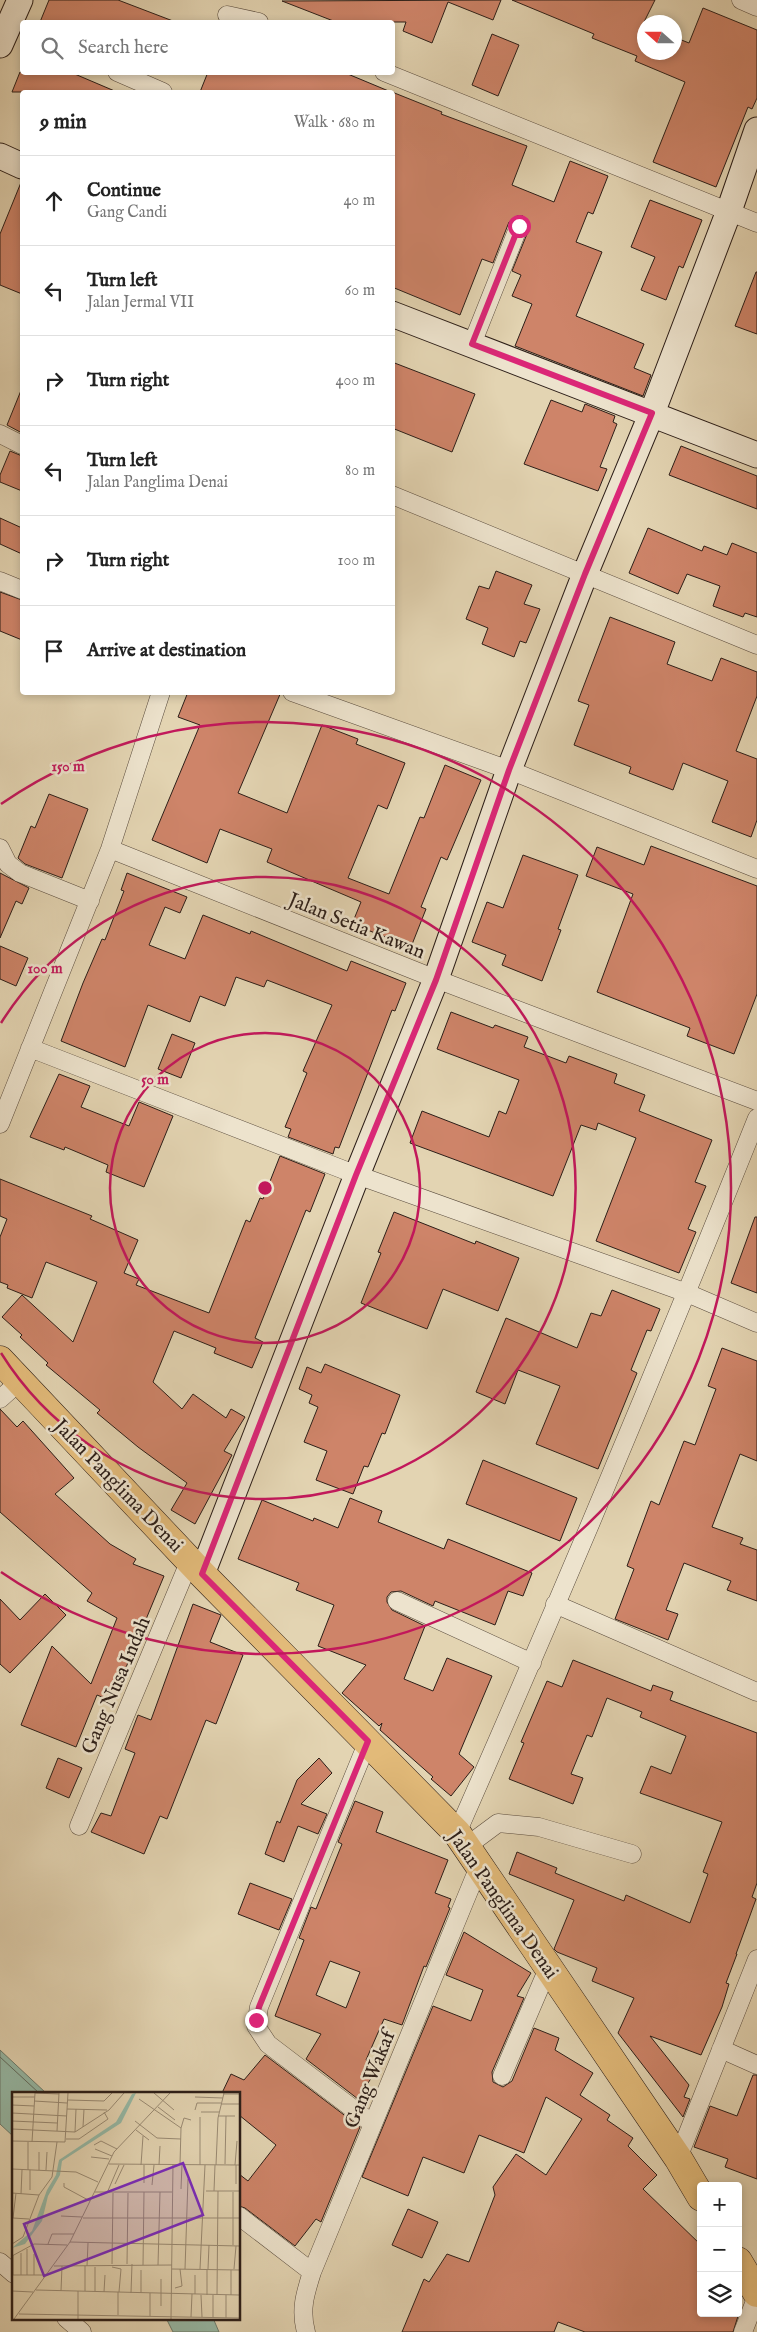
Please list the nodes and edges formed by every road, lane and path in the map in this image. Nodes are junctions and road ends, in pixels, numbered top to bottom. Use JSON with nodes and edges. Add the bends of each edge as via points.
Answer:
{"nodes":[{"id":1,"x":20,"y":0,"type":"edge"},
{"id":2,"x":741,"y":0,"type":"edge"},
{"id":3,"x":757,"y":7,"type":"edge"},
{"id":4,"x":227,"y":15,"type":"dead end"},
{"id":5,"x":250,"y":20,"type":"edge"},
{"id":6,"x":11,"y":34,"type":"edge"},
{"id":7,"x":124,"y":75,"type":"edge"},
{"id":8,"x":391,"y":75,"type":"edge"},
{"id":9,"x":158,"y":90,"type":"edge"},
{"id":10,"x":757,"y":130,"type":"edge"},
{"id":11,"x":0,"y":156,"type":"edge"},
{"id":12,"x":20,"y":165,"type":"edge"},
{"id":13,"x":729,"y":211,"type":"junction"},
{"id":14,"x":757,"y":223,"type":"edge"},
{"id":15,"x":519,"y":226,"type":"dead end"},
{"id":16,"x":395,"y":315,"type":"edge"},
{"id":17,"x":472,"y":344,"type":"junction"},
{"id":18,"x":652,"y":413,"type":"junction"},
{"id":19,"x":0,"y":434,"type":"edge"},
{"id":20,"x":20,"y":444,"type":"edge"},
{"id":21,"x":757,"y":455,"type":"edge"},
{"id":22,"x":395,"y":496,"type":"edge"},
{"id":23,"x":585,"y":574,"type":"junction"},
{"id":24,"x":0,"y":580,"type":"edge"},
{"id":25,"x":20,"y":589,"type":"edge"},
{"id":26,"x":757,"y":645,"type":"edge"},
{"id":27,"x":160,"y":695,"type":"edge"},
{"id":28,"x":300,"y":695,"type":"edge"},
{"id":29,"x":509,"y":770,"type":"junction"},
{"id":30,"x":0,"y":848,"type":"edge"},
{"id":31,"x":110,"y":849,"type":"junction"},
{"id":32,"x":757,"y":869,"type":"edge"},
{"id":33,"x":90,"y":901,"type":"junction"},
{"id":34,"x":436,"y":980,"type":"junction"},
{"id":35,"x":30,"y":1048,"type":"junction"},
{"id":36,"x":757,"y":1101,"type":"edge"},
{"id":37,"x":1,"y":1116,"type":"edge"},
{"id":38,"x":757,"y":1118,"type":"edge"},
{"id":39,"x":356,"y":1175,"type":"junction"},
{"id":40,"x":687,"y":1293,"type":"junction"},
{"id":41,"x":757,"y":1323,"type":"edge"},
{"id":42,"x":0,"y":1360,"type":"edge"},
{"id":43,"x":20,"y":1381,"type":"junction"},
{"id":44,"x":0,"y":1399,"type":"edge"},
{"id":45,"x":196,"y":1567,"type":"junction"},
{"id":46,"x":397,"y":1601,"type":"dead end"},
{"id":47,"x":555,"y":1604,"type":"junction"},
{"id":48,"x":532,"y":1663,"type":"junction"},
{"id":49,"x":757,"y":1692,"type":"edge"},
{"id":50,"x":368,"y":1741,"type":"junction"},
{"id":51,"x":79,"y":1826,"type":"dead end"},
{"id":52,"x":468,"y":1848,"type":"junction"},
{"id":53,"x":632,"y":1854,"type":"dead end"},
{"id":54,"x":757,"y":1959,"type":"edge"},
{"id":55,"x":549,"y":1966,"type":"junction"},
{"id":56,"x":720,"y":2049,"type":"junction"},
{"id":57,"x":757,"y":2064,"type":"edge"},
{"id":58,"x":502,"y":2076,"type":"dead end"},
{"id":59,"x":373,"y":2124,"type":"junction"},
{"id":60,"x":678,"y":2158,"type":"junction"},
{"id":61,"x":697,"y":2190,"type":"edge"},
{"id":62,"x":240,"y":2217,"type":"edge"},
{"id":63,"x":0,"y":2262,"type":"edge"},
{"id":64,"x":742,"y":2268,"type":"edge"},
{"id":65,"x":12,"y":2272,"type":"edge"},
{"id":66,"x":312,"y":2272,"type":"junction"},
{"id":67,"x":757,"y":2295,"type":"edge"},
{"id":68,"x":68,"y":2320,"type":"edge"},
{"id":69,"x":82,"y":2332,"type":"edge"},
{"id":70,"x":306,"y":2332,"type":"edge"},
{"id":71,"x":743,"y":2332,"type":"edge"}],
"edges":[{"from":1,"to":6,"type":"street"},
{"from":2,"to":3,"type":"street"},
{"from":4,"to":5,"type":"street"},
{"from":7,"to":9,"type":"street"},
{"from":8,"to":13,"type":"street"},
{"from":10,"to":13,"type":"street"},
{"from":11,"to":12,"type":"street"},
{"from":13,"to":14,"type":"street"},
{"from":13,"to":18,"type":"street"},
{"from":15,"to":17,"type":"street"},
{"from":16,"to":17,"type":"street"},
{"from":17,"to":18,"type":"street"},
{"from":18,"to":21,"type":"street"},
{"from":18,"to":23,"type":"street"},
{"from":19,"to":20,"type":"street"},
{"from":22,"to":23,"type":"street"},
{"from":23,"to":26,"type":"street"},
{"from":23,"to":29,"type":"street"},
{"from":24,"to":25,"type":"street"},
{"from":27,"to":31,"type":"street"},
{"from":28,"to":29,"type":"street"},
{"from":29,"to":32,"type":"street"},
{"from":29,"to":34,"type":"street"},
{"from":30,"to":33,"type":"street","via":[[8,864],[20,874]]},
{"from":31,"to":33,"type":"street"},
{"from":31,"to":34,"type":"street","name":"Jalan Setia Kawan"},
{"from":33,"to":35,"type":"street"},
{"from":34,"to":36,"type":"street","name":"Jalan Setia Kawan"},
{"from":34,"to":39,"type":"street"},
{"from":35,"to":37,"type":"street"},
{"from":35,"to":39,"type":"street"},
{"from":38,"to":40,"type":"street","name":"Gang Wakaf"},
{"from":39,"to":40,"type":"street"},
{"from":39,"to":45,"type":"street"},
{"from":40,"to":41,"type":"street"},
{"from":40,"to":47,"type":"street","name":"Gang Wakaf"},
{"from":42,"to":43,"type":"main road","name":"Jalan Panglima Denai"},
{"from":43,"to":44,"type":"street"},
{"from":43,"to":45,"type":"main road","name":"Jalan Panglima Denai"},
{"from":45,"to":50,"type":"main road","name":"Jalan Panglima Denai"},
{"from":45,"to":51,"type":"street","name":"Gang Nusa Indah"},
{"from":46,"to":48,"type":"street"},
{"from":47,"to":48,"type":"street","name":"Gang Wakaf"},
{"from":47,"to":49,"type":"street"},
{"from":48,"to":52,"type":"street","name":"Gang Wakaf"},
{"from":50,"to":52,"type":"main road","name":"Jalan Panglima Denai"},
{"from":50,"to":59,"type":"street","via":[[259,2007],[256,2026],[268,2044]]},
{"from":52,"to":53,"type":"street","via":[[498,1823],[539,1827]]},
{"from":52,"to":55,"type":"main road","name":"Jalan Panglima Denai"},
{"from":52,"to":59,"type":"street","name":"Gang Wakaf"},
{"from":54,"to":56,"type":"street"},
{"from":55,"to":58,"type":"street"},
{"from":55,"to":60,"type":"main road","name":"Jalan Panglima Denai"},
{"from":56,"to":57,"type":"street"},
{"from":56,"to":60,"type":"street"},
{"from":59,"to":66,"type":"street","name":"Gang Wakaf"},
{"from":60,"to":61,"type":"main road","name":"Jalan Panglima Denai"},
{"from":62,"to":66,"type":"street"},
{"from":63,"to":65,"type":"street"},
{"from":64,"to":67,"type":"main road"},
{"from":66,"to":70,"type":"street","name":"Gang Wakaf","via":[[302,2312]]},
{"from":67,"to":71,"type":"street"},
{"from":68,"to":69,"type":"street"}]}
